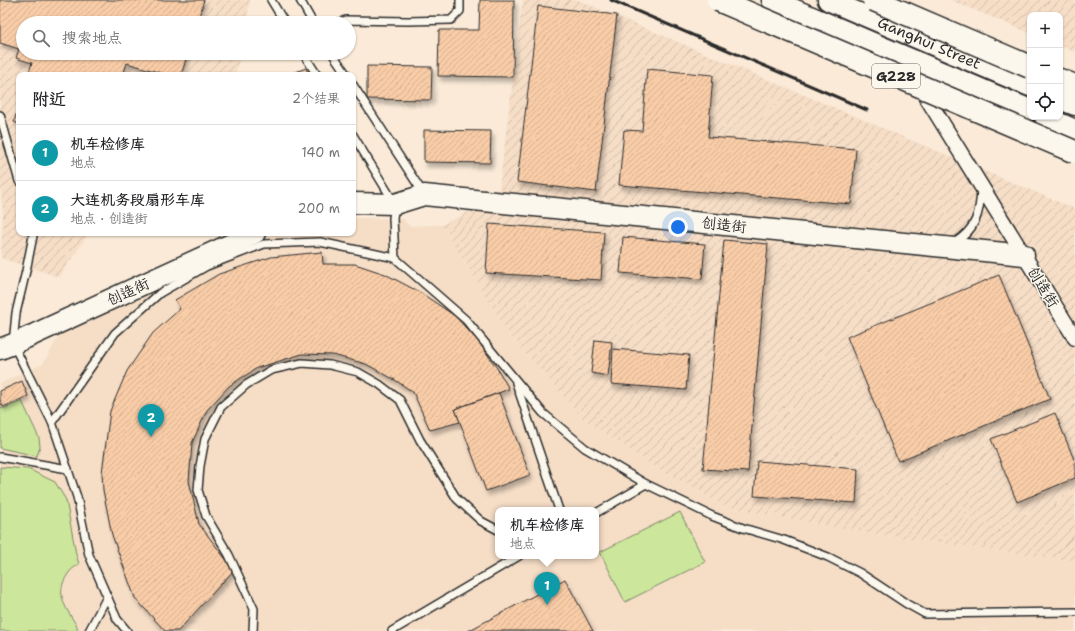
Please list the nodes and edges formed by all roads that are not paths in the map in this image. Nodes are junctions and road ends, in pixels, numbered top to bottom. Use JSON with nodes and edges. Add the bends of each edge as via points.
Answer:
{"nodes":[{"id":1,"x":271,"y":0,"type":"edge"},
{"id":2,"x":300,"y":0,"type":"edge"},
{"id":3,"x":460,"y":0,"type":"edge"},
{"id":4,"x":718,"y":0,"type":"edge"},
{"id":5,"x":772,"y":0,"type":"edge"},
{"id":6,"x":828,"y":0,"type":"edge"},
{"id":7,"x":883,"y":0,"type":"edge"},
{"id":8,"x":868,"y":4,"type":"edge"},
{"id":9,"x":281,"y":16,"type":"edge"},
{"id":10,"x":309,"y":16,"type":"edge"},
{"id":11,"x":356,"y":20,"type":"edge"},
{"id":12,"x":881,"y":23,"type":"junction"},
{"id":13,"x":901,"y":55,"type":"junction"},
{"id":14,"x":307,"y":60,"type":"edge"},
{"id":15,"x":337,"y":60,"type":"edge"},
{"id":16,"x":1027,"y":66,"type":"edge"},
{"id":17,"x":315,"y":72,"type":"edge"},
{"id":18,"x":345,"y":72,"type":"edge"},
{"id":19,"x":1063,"y":81,"type":"edge"},
{"id":20,"x":1027,"y":85,"type":"edge"},
{"id":21,"x":1075,"y":86,"type":"edge"},
{"id":22,"x":356,"y":90,"type":"edge"},
{"id":23,"x":1063,"y":100,"type":"edge"},
{"id":24,"x":1075,"y":106,"type":"edge"},
{"id":25,"x":1027,"y":109,"type":"edge"},
{"id":26,"x":0,"y":115,"type":"edge"},
{"id":27,"x":1052,"y":120,"type":"edge"},
{"id":28,"x":1075,"y":130,"type":"edge"},
{"id":29,"x":356,"y":140,"type":"edge"},
{"id":30,"x":1075,"y":152,"type":"edge"},
{"id":31,"x":16,"y":171,"type":"edge"},
{"id":32,"x":981,"y":185,"type":"junction"},
{"id":33,"x":424,"y":195,"type":"junction"},
{"id":34,"x":356,"y":203,"type":"edge"},
{"id":35,"x":395,"y":204,"type":"junction"},
{"id":36,"x":33,"y":236,"type":"edge"},
{"id":37,"x":248,"y":236,"type":"edge"},
{"id":38,"x":947,"y":248,"type":"junction"},
{"id":39,"x":1024,"y":256,"type":"junction"},
{"id":40,"x":395,"y":258,"type":"junction"},
{"id":41,"x":1075,"y":338,"type":"edge"},
{"id":42,"x":7,"y":347,"type":"edge"},
{"id":43,"x":514,"y":378,"type":"junction"},
{"id":44,"x":52,"y":422,"type":"junction"},
{"id":45,"x":0,"y":457,"type":"edge"},
{"id":46,"x":68,"y":469,"type":"junction"},
{"id":47,"x":646,"y":484,"type":"junction"},
{"id":48,"x":559,"y":507,"type":"edge"},
{"id":49,"x":599,"y":511,"type":"edge"},
{"id":50,"x":495,"y":528,"type":"edge"},
{"id":51,"x":514,"y":559,"type":"edge"},
{"id":52,"x":107,"y":598,"type":"junction"},
{"id":53,"x":1075,"y":612,"type":"edge"},
{"id":54,"x":89,"y":631,"type":"edge"},
{"id":55,"x":127,"y":631,"type":"edge"},
{"id":56,"x":252,"y":631,"type":"edge"},
{"id":57,"x":392,"y":631,"type":"edge"}],
"edges":[{"from":1,"to":9,"type":"lane"},
{"from":2,"to":10,"type":"lane"},
{"from":3,"to":11,"type":"lane","via":[[460,11],[451,20]]},
{"from":4,"to":30,"type":"highway","number":"G228","bridge":true},
{"from":5,"to":13,"type":"street","name":"Ganghui Street"},
{"from":6,"to":8,"type":"street","name":"Ganghui Street"},
{"from":7,"to":12,"type":"lane"},
{"from":8,"to":12,"type":"street","name":"Ganghui Street"},
{"from":8,"to":16,"type":"highway","bridge":true},
{"from":12,"to":13,"type":"street","name":"创造街"},
{"from":12,"to":20,"type":"street","name":"Ganghui Street"},
{"from":13,"to":25,"type":"street","name":"Ganghui Street"},
{"from":13,"to":32,"type":"street","name":"创造街"},
{"from":14,"to":17,"type":"lane"},
{"from":15,"to":18,"type":"lane"},
{"from":19,"to":21,"type":"highway"},
{"from":22,"to":33,"type":"lane"},
{"from":23,"to":24,"type":"street"},
{"from":26,"to":31,"type":"lane"},
{"from":27,"to":28,"type":"street"},
{"from":29,"to":35,"type":"lane"},
{"from":32,"to":38,"type":"lane","via":[[980,206],[974,223],[964,238]]},
{"from":32,"to":39,"type":"street","name":"创造街"},
{"from":33,"to":35,"type":"street","name":"创造街"},
{"from":33,"to":38,"type":"street","name":"创造街"},
{"from":34,"to":35,"type":"street","name":"创造街"},
{"from":35,"to":40,"type":"lane"},
{"from":36,"to":42,"type":"lane"},
{"from":37,"to":42,"type":"street","name":"创造街"},
{"from":38,"to":39,"type":"street","name":"创造街"},
{"from":39,"to":41,"type":"street","name":"创造街"},
{"from":40,"to":43,"type":"lane","via":[[466,320]]},
{"from":40,"to":44,"type":"lane","via":[[320,242],[264,244],[207,266],[160,293],[115,333]]},
{"from":42,"to":44,"type":"lane"},
{"from":43,"to":47,"type":"lane","via":[[543,413],[585,448]]},
{"from":43,"to":48,"type":"lane"},
{"from":44,"to":46,"type":"lane"},
{"from":45,"to":46,"type":"lane"},
{"from":46,"to":52,"type":"lane","via":[[77,497],[89,556]]},
{"from":47,"to":49,"type":"lane"},
{"from":47,"to":53,"type":"lane","via":[[712,516],[828,557],[860,573],[925,614]]},
{"from":50,"to":56,"type":"lane","via":[[481,521],[457,499],[420,440],[400,400],[379,384],[358,372],[330,365],[302,364],[271,370],[246,385],[221,407],[205,439],[198,490],[206,516],[229,555],[254,609]]},
{"from":51,"to":57,"type":"lane"},
{"from":52,"to":54,"type":"lane"},
{"from":52,"to":55,"type":"lane","via":[[117,619]]}]}
